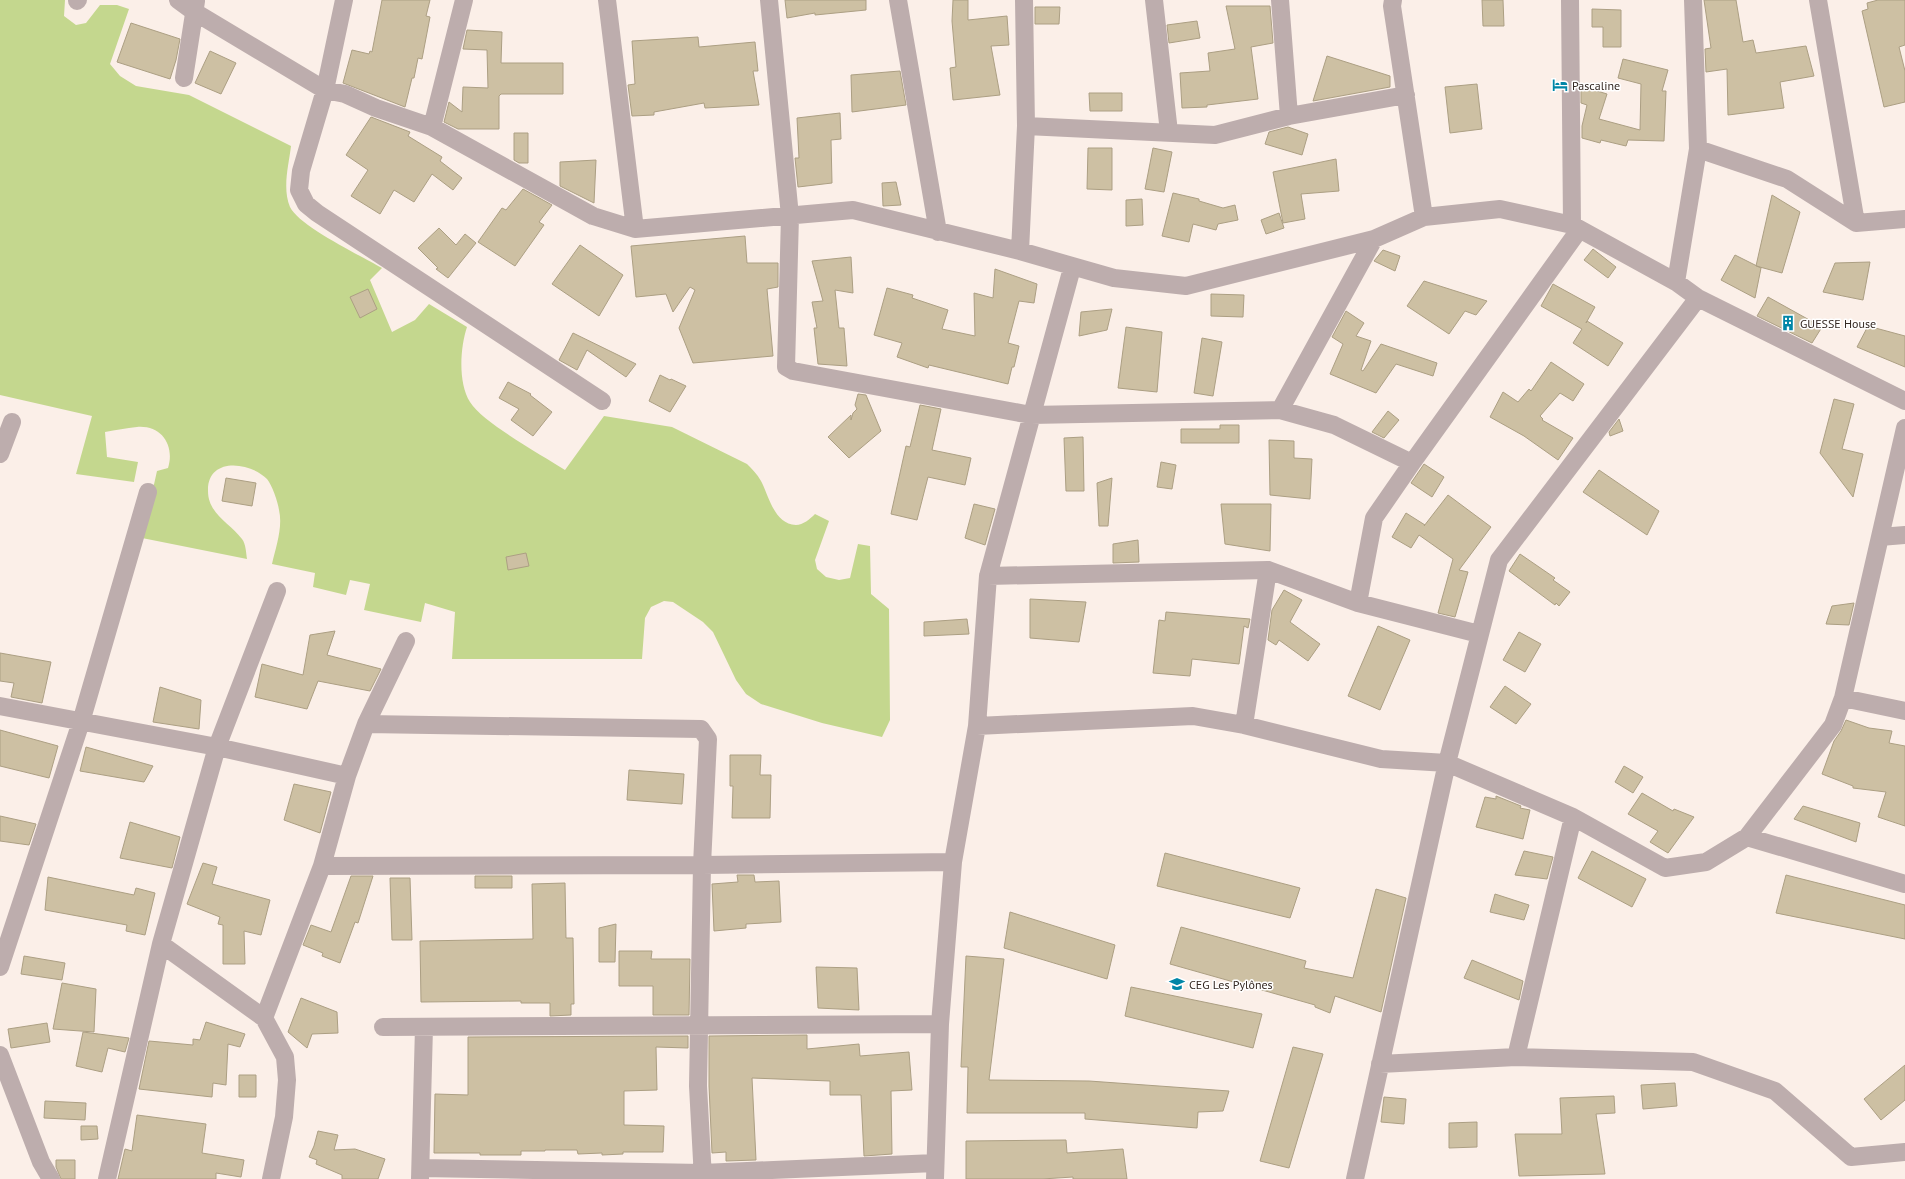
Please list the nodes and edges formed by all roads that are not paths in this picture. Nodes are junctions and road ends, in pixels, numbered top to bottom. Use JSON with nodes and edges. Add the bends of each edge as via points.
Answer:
{"nodes":[{"id":1,"x":178,"y":0,"type":"edge"},
{"id":2,"x":344,"y":0,"type":"edge"},
{"id":3,"x":464,"y":0,"type":"edge"},
{"id":4,"x":607,"y":0,"type":"edge"},
{"id":5,"x":769,"y":0,"type":"edge"},
{"id":6,"x":898,"y":0,"type":"edge"},
{"id":7,"x":1024,"y":0,"type":"edge"},
{"id":8,"x":1154,"y":0,"type":"edge"},
{"id":9,"x":1280,"y":0,"type":"edge"},
{"id":10,"x":1393,"y":0,"type":"edge"},
{"id":11,"x":1570,"y":0,"type":"edge"},
{"id":12,"x":1693,"y":0,"type":"edge"},
{"id":13,"x":1818,"y":0,"type":"edge"},
{"id":14,"x":195,"y":6,"type":"edge"},
{"id":15,"x":184,"y":78,"type":"dead end"},
{"id":16,"x":326,"y":90,"type":"junction"},
{"id":17,"x":1406,"y":95,"type":"junction"},
{"id":18,"x":1289,"y":116,"type":"junction"},
{"id":19,"x":1026,"y":126,"type":"junction"},
{"id":20,"x":432,"y":127,"type":"junction"},
{"id":21,"x":1169,"y":132,"type":"junction"},
{"id":22,"x":1698,"y":149,"type":"junction"},
{"id":23,"x":790,"y":216,"type":"junction"},
{"id":24,"x":1424,"y":218,"type":"junction"},
{"id":25,"x":1905,"y":219,"type":"edge"},
{"id":26,"x":1856,"y":223,"type":"junction"},
{"id":27,"x":1576,"y":228,"type":"junction"},
{"id":28,"x":635,"y":230,"type":"junction"},
{"id":29,"x":938,"y":232,"type":"junction"},
{"id":30,"x":1374,"y":239,"type":"junction"},
{"id":31,"x":1020,"y":251,"type":"junction"},
{"id":32,"x":1072,"y":268,"type":"junction"},
{"id":33,"x":1676,"y":282,"type":"junction"},
{"id":34,"x":1698,"y":298,"type":"junction"},
{"id":35,"x":602,"y":401,"type":"dead end"},
{"id":36,"x":1905,"y":401,"type":"edge"},
{"id":37,"x":1280,"y":410,"type":"junction"},
{"id":38,"x":1031,"y":415,"type":"junction"},
{"id":39,"x":12,"y":422,"type":"dead end"},
{"id":40,"x":1905,"y":428,"type":"edge"},
{"id":41,"x":0,"y":454,"type":"edge"},
{"id":42,"x":1412,"y":463,"type":"junction"},
{"id":43,"x":148,"y":492,"type":"dead end"},
{"id":44,"x":1905,"y":535,"type":"edge"},
{"id":45,"x":1880,"y":537,"type":"junction"},
{"id":46,"x":1268,"y":570,"type":"junction"},
{"id":47,"x":988,"y":576,"type":"junction"},
{"id":48,"x":277,"y":591,"type":"dead end"},
{"id":49,"x":1358,"y":602,"type":"junction"},
{"id":50,"x":1479,"y":634,"type":"junction"},
{"id":51,"x":406,"y":641,"type":"dead end"},
{"id":52,"x":1843,"y":698,"type":"junction"},
{"id":53,"x":0,"y":706,"type":"edge"},
{"id":54,"x":1905,"y":711,"type":"edge"},
{"id":55,"x":81,"y":722,"type":"junction"},
{"id":56,"x":366,"y":724,"type":"junction"},
{"id":57,"x":1244,"y":725,"type":"junction"},
{"id":58,"x":977,"y":726,"type":"junction"},
{"id":59,"x":216,"y":747,"type":"junction"},
{"id":60,"x":1447,"y":763,"type":"junction"},
{"id":61,"x":346,"y":776,"type":"junction"},
{"id":62,"x":1573,"y":817,"type":"junction"},
{"id":63,"x":1747,"y":837,"type":"junction"},
{"id":64,"x":953,"y":862,"type":"junction"},
{"id":65,"x":702,"y":865,"type":"junction"},
{"id":66,"x":322,"y":866,"type":"junction"},
{"id":67,"x":1905,"y":884,"type":"edge"},
{"id":68,"x":161,"y":944,"type":"junction"},
{"id":69,"x":0,"y":967,"type":"edge"},
{"id":70,"x":264,"y":1018,"type":"junction"},
{"id":71,"x":940,"y":1024,"type":"junction"},
{"id":72,"x":700,"y":1025,"type":"junction"},
{"id":73,"x":383,"y":1027,"type":"dead end"},
{"id":74,"x":424,"y":1027,"type":"junction"},
{"id":75,"x":0,"y":1055,"type":"edge"},
{"id":76,"x":1516,"y":1057,"type":"junction"},
{"id":77,"x":1380,"y":1064,"type":"junction"},
{"id":78,"x":1905,"y":1152,"type":"edge"},
{"id":79,"x":935,"y":1171,"type":"edge"},
{"id":80,"x":420,"y":1174,"type":"edge"},
{"id":81,"x":702,"y":1176,"type":"edge"},
{"id":82,"x":51,"y":1179,"type":"edge"},
{"id":83,"x":107,"y":1179,"type":"edge"},
{"id":84,"x":271,"y":1179,"type":"edge"},
{"id":85,"x":1355,"y":1179,"type":"edge"}],
"edges":[{"from":1,"to":14,"type":"street"},
{"from":2,"to":16,"type":"street"},
{"from":3,"to":20,"type":"street"},
{"from":4,"to":28,"type":"street"},
{"from":5,"to":23,"type":"street"},
{"from":6,"to":29,"type":"street"},
{"from":7,"to":19,"type":"street"},
{"from":8,"to":21,"type":"street"},
{"from":9,"to":18,"type":"street"},
{"from":10,"to":17,"type":"street"},
{"from":11,"to":27,"type":"street"},
{"from":12,"to":22,"type":"street"},
{"from":13,"to":26,"type":"street"},
{"from":14,"to":15,"type":"street"},
{"from":14,"to":16,"type":"street"},
{"from":16,"to":20,"type":"street","via":[[345,94],[376,108]]},
{"from":16,"to":35,"type":"street","via":[[301,171],[299,190],[306,204]]},
{"from":17,"to":18,"type":"street"},
{"from":17,"to":24,"type":"street"},
{"from":18,"to":21,"type":"street","via":[[1215,135]]},
{"from":19,"to":21,"type":"street"},
{"from":19,"to":31,"type":"street"},
{"from":20,"to":28,"type":"street","via":[[593,216]]},
{"from":22,"to":26,"type":"street","via":[[1787,179]]},
{"from":22,"to":33,"type":"street"},
{"from":23,"to":28,"type":"street"},
{"from":23,"to":29,"type":"street","via":[[853,210]]},
{"from":23,"to":38,"type":"street","via":[[786,367],[793,371]]},
{"from":24,"to":27,"type":"street","via":[[1500,209]]},
{"from":24,"to":30,"type":"street"},
{"from":25,"to":26,"type":"street"},
{"from":27,"to":33,"type":"street"},
{"from":27,"to":42,"type":"street"},
{"from":29,"to":31,"type":"street"},
{"from":30,"to":32,"type":"street","via":[[1186,286],[1114,278]]},
{"from":30,"to":37,"type":"street"},
{"from":31,"to":32,"type":"street"},
{"from":32,"to":38,"type":"street"},
{"from":33,"to":34,"type":"street"},
{"from":34,"to":36,"type":"street"},
{"from":34,"to":50,"type":"street","via":[[1499,560]]},
{"from":37,"to":38,"type":"street"},
{"from":37,"to":42,"type":"street","via":[[1334,425]]},
{"from":38,"to":47,"type":"street"},
{"from":39,"to":41,"type":"street"},
{"from":40,"to":45,"type":"street"},
{"from":42,"to":49,"type":"street","via":[[1374,518]]},
{"from":43,"to":55,"type":"street"},
{"from":44,"to":45,"type":"street"},
{"from":45,"to":52,"type":"street"},
{"from":46,"to":47,"type":"street"},
{"from":46,"to":49,"type":"street"},
{"from":46,"to":57,"type":"street"},
{"from":47,"to":58,"type":"street"},
{"from":48,"to":59,"type":"street"},
{"from":49,"to":50,"type":"street"},
{"from":50,"to":60,"type":"street"},
{"from":51,"to":56,"type":"street"},
{"from":52,"to":54,"type":"street"},
{"from":52,"to":63,"type":"street","via":[[1833,725]]},
{"from":53,"to":55,"type":"street"},
{"from":55,"to":59,"type":"street"},
{"from":55,"to":69,"type":"street"},
{"from":56,"to":61,"type":"street"},
{"from":56,"to":65,"type":"street","via":[[701,729],[708,739]]},
{"from":57,"to":58,"type":"street","via":[[1193,716]]},
{"from":57,"to":60,"type":"street","via":[[1381,759]]},
{"from":58,"to":64,"type":"street"},
{"from":59,"to":61,"type":"street"},
{"from":59,"to":68,"type":"street"},
{"from":60,"to":62,"type":"street"},
{"from":60,"to":77,"type":"street"},
{"from":61,"to":66,"type":"street"},
{"from":62,"to":63,"type":"street","via":[[1665,868],[1706,862]]},
{"from":62,"to":76,"type":"street"},
{"from":63,"to":67,"type":"street"},
{"from":64,"to":65,"type":"street"},
{"from":64,"to":71,"type":"street"},
{"from":65,"to":66,"type":"street"},
{"from":65,"to":72,"type":"street"},
{"from":66,"to":70,"type":"street"},
{"from":68,"to":70,"type":"street"},
{"from":68,"to":83,"type":"street"},
{"from":70,"to":84,"type":"street","via":[[285,1057],[287,1080],[284,1117]]},
{"from":71,"to":72,"type":"street"},
{"from":71,"to":79,"type":"street"},
{"from":72,"to":74,"type":"street"},
{"from":72,"to":81,"type":"street","via":[[698,1086]]},
{"from":73,"to":74,"type":"street"},
{"from":74,"to":80,"type":"street"},
{"from":75,"to":82,"type":"street","via":[[41,1162]]},
{"from":76,"to":77,"type":"street"},
{"from":76,"to":78,"type":"street","via":[[1693,1062],[1775,1091],[1851,1157]]},
{"from":77,"to":85,"type":"street"},
{"from":79,"to":81,"type":"street"},
{"from":80,"to":81,"type":"street"}]}
